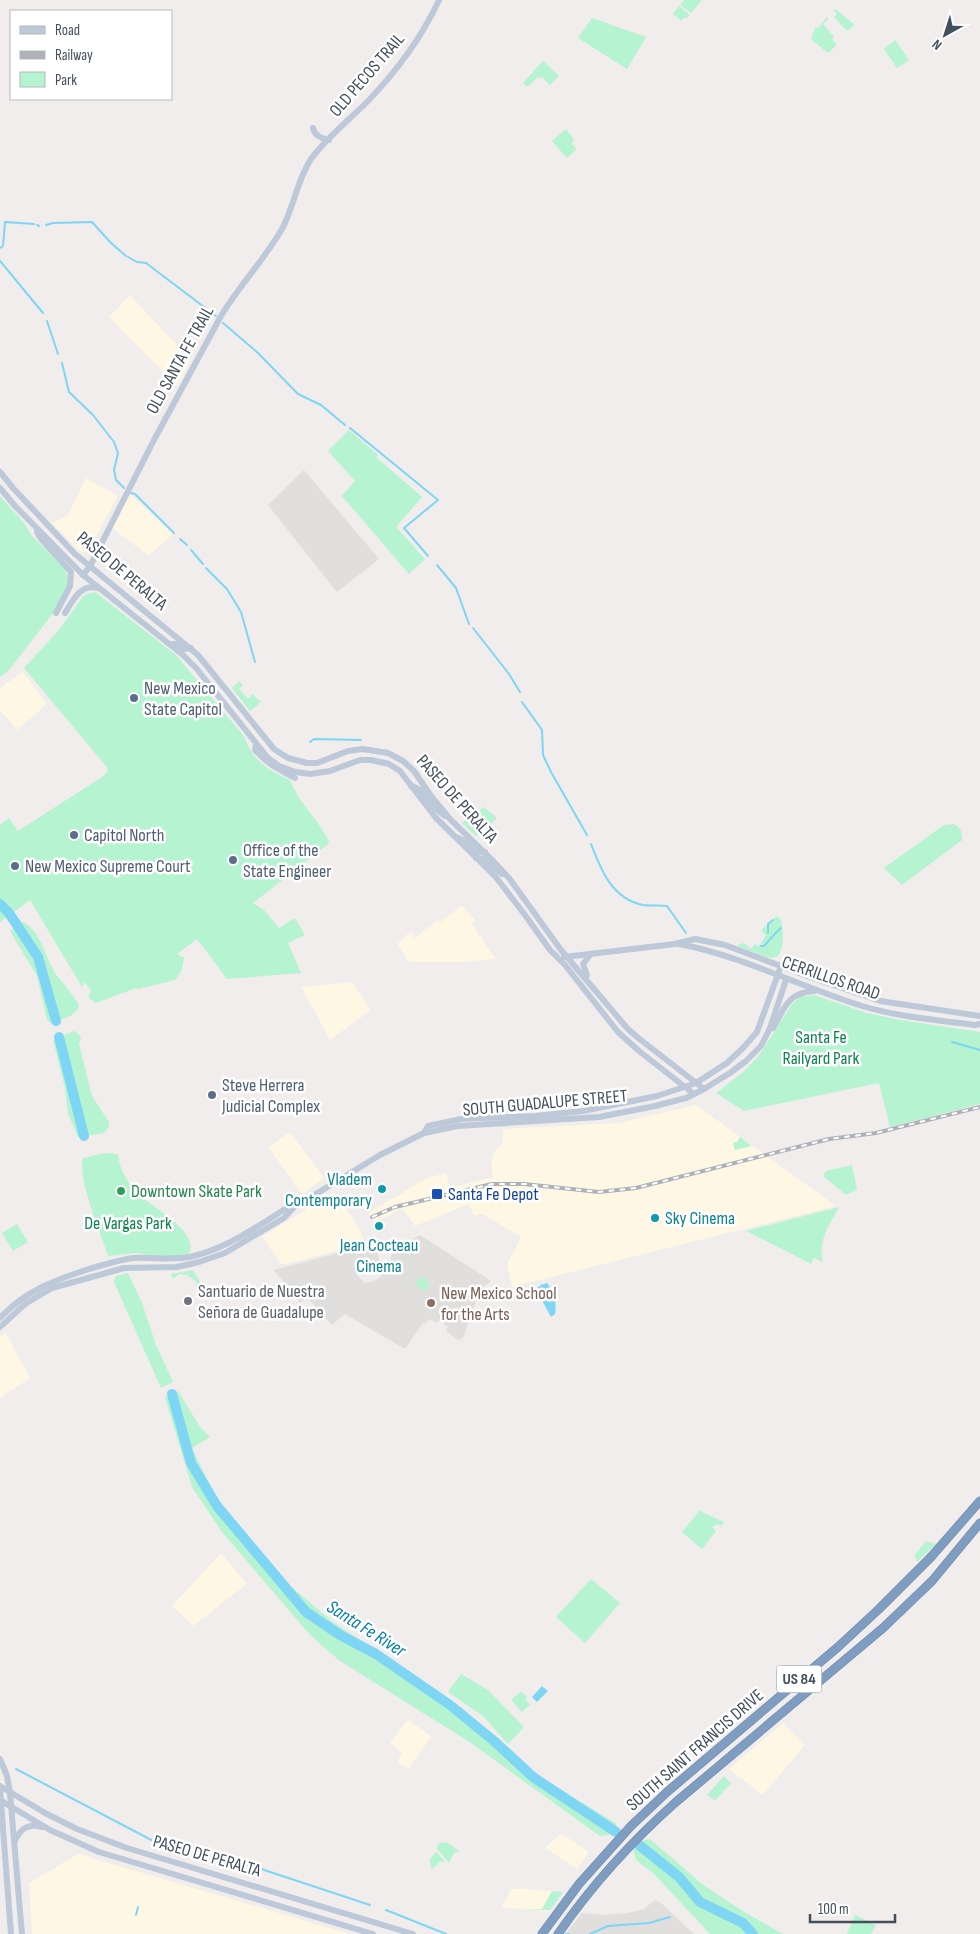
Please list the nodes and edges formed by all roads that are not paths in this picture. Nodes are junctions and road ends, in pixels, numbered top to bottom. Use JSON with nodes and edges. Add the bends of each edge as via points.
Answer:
{"nodes":[{"id":1,"x":439,"y":0,"type":"edge"},
{"id":2,"x":313,"y":128,"type":"dead end"},
{"id":3,"x":329,"y":140,"type":"junction"},
{"id":4,"x":309,"y":164,"type":"joint"},
{"id":5,"x":0,"y":472,"type":"edge"},
{"id":6,"x":0,"y":488,"type":"edge"},
{"id":7,"x":33,"y":524,"type":"junction"},
{"id":8,"x":90,"y":566,"type":"junction"},
{"id":9,"x":83,"y":574,"type":"junction"},
{"id":10,"x":102,"y":589,"type":"junction"},
{"id":11,"x":65,"y":613,"type":"dead end"},
{"id":12,"x":56,"y":614,"type":"dead end"},
{"id":13,"x":171,"y":644,"type":"junction"},
{"id":14,"x":191,"y":648,"type":"junction"},
{"id":15,"x":256,"y":744,"type":"junction"},
{"id":16,"x":295,"y":778,"type":"dead end"},
{"id":17,"x":411,"y":786,"type":"junction"},
{"id":18,"x":450,"y":819,"type":"junction"},
{"id":19,"x":449,"y":832,"type":"junction"},
{"id":20,"x":485,"y":852,"type":"junction"},
{"id":21,"x":476,"y":858,"type":"junction"},
{"id":22,"x":495,"y":876,"type":"junction"},
{"id":23,"x":509,"y":878,"type":"junction"},
{"id":24,"x":522,"y":897,"type":"junction"},
{"id":25,"x":675,"y":944,"type":"junction"},
{"id":26,"x":591,"y":954,"type":"junction"},
{"id":27,"x":567,"y":956,"type":"junction"},
{"id":28,"x":557,"y":958,"type":"junction"},
{"id":29,"x":781,"y":966,"type":"junction"},
{"id":30,"x":777,"y":976,"type":"junction"},
{"id":31,"x":786,"y":980,"type":"junction"},
{"id":32,"x":817,"y":990,"type":"junction"},
{"id":33,"x":613,"y":1011,"type":"junction"},
{"id":34,"x":980,"y":1016,"type":"edge"},
{"id":35,"x":980,"y":1024,"type":"edge"},
{"id":36,"x":760,"y":1046,"type":"junction"},
{"id":37,"x":696,"y":1083,"type":"junction"},
{"id":38,"x":685,"y":1087,"type":"junction"},
{"id":39,"x":704,"y":1089,"type":"junction"},
{"id":40,"x":694,"y":1094,"type":"junction"},
{"id":41,"x":461,"y":1119,"type":"junction"},
{"id":42,"x":435,"y":1131,"type":"junction"},
{"id":43,"x":424,"y":1133,"type":"junction"},
{"id":44,"x":293,"y":1208,"type":"junction"},
{"id":45,"x":272,"y":1216,"type":"junction"},
{"id":46,"x":232,"y":1240,"type":"junction"},
{"id":47,"x":246,"y":1240,"type":"junction"},
{"id":48,"x":199,"y":1262,"type":"junction"},
{"id":49,"x":0,"y":1318,"type":"edge"},
{"id":50,"x":0,"y":1327,"type":"edge"},
{"id":51,"x":980,"y":1501,"type":"edge"},
{"id":52,"x":980,"y":1523,"type":"edge"},
{"id":53,"x":0,"y":1759,"type":"edge"},
{"id":54,"x":0,"y":1787,"type":"edge"},
{"id":55,"x":10,"y":1793,"type":"junction"},
{"id":56,"x":0,"y":1800,"type":"edge"},
{"id":57,"x":11,"y":1807,"type":"junction"},
{"id":58,"x":1,"y":1817,"type":"edge"},
{"id":59,"x":50,"y":1830,"type":"junction"},
{"id":60,"x":14,"y":1842,"type":"junction"},
{"id":61,"x":11,"y":1934,"type":"edge"},
{"id":62,"x":22,"y":1934,"type":"edge"},
{"id":63,"x":373,"y":1934,"type":"edge"},
{"id":64,"x":413,"y":1934,"type":"edge"},
{"id":65,"x":542,"y":1934,"type":"edge"},
{"id":66,"x":558,"y":1934,"type":"edge"}],
"edges":[{"from":1,"to":3,"type":"main road","name":"OLD PECOS TRAIL","via":[[400,65]]},
{"from":2,"to":3,"type":"main road","via":[[321,138]]},
{"from":3,"to":4,"type":"main road","name":"OLD PECOS TRAIL"},
{"from":4,"to":8,"type":"main road","name":"OLD SANTA FE TRAIL","via":[[283,227],[221,316]]},
{"from":5,"to":8,"type":"main road","name":"PASEO DE PERALTA"},
{"from":6,"to":7,"type":"main road","name":"PASEO DE PERALTA"},
{"from":7,"to":9,"type":"main road","name":"PASEO DE PERALTA"},
{"from":7,"to":12,"type":"main road","via":[[41,539],[71,572],[70,586]]},
{"from":8,"to":9,"type":"main road","name":"OLD SANTA FE TRAIL"},
{"from":8,"to":14,"type":"main road","name":"PASEO DE PERALTA"},
{"from":9,"to":10,"type":"main road","name":"PASEO DE PERALTA"},
{"from":10,"to":11,"type":"main road","via":[[83,589]]},
{"from":10,"to":13,"type":"main road","name":"PASEO DE PERALTA"},
{"from":13,"to":14,"type":"main road"},
{"from":13,"to":15,"type":"main road","name":"PASEO DE PERALTA","via":[[196,668]]},
{"from":14,"to":18,"type":"main road","name":"PASEO DE PERALTA","via":[[281,755],[297,762],[317,763],[348,751],[364,749],[388,753],[409,765]]},
{"from":15,"to":16,"type":"main road","via":[[255,750],[266,763]]},
{"from":15,"to":17,"type":"main road","name":"PASEO DE PERALTA","via":[[274,763],[296,772],[320,773],[350,762],[371,760],[395,768]]},
{"from":17,"to":18,"type":"main road","via":[[420,788],[437,811]]},
{"from":17,"to":19,"type":"main road","name":"PASEO DE PERALTA"},
{"from":18,"to":20,"type":"main road","name":"PASEO DE PERALTA"},
{"from":19,"to":20,"type":"main road","via":[[475,852]]},
{"from":19,"to":21,"type":"main road","name":"PASEO DE PERALTA"},
{"from":20,"to":23,"type":"main road","name":"PASEO DE PERALTA"},
{"from":21,"to":22,"type":"main road","name":"PASEO DE PERALTA"},
{"from":21,"to":23,"type":"main road","via":[[485,859]]},
{"from":22,"to":24,"type":"main road","via":[[513,894]]},
{"from":22,"to":28,"type":"main road","name":"PASEO DE PERALTA"},
{"from":23,"to":24,"type":"main road","name":"PASEO DE PERALTA"},
{"from":24,"to":27,"type":"main road","name":"PASEO DE PERALTA"},
{"from":25,"to":26,"type":"main road","name":"CERRILLOS ROAD"},
{"from":25,"to":29,"type":"main road","name":"CERRILLOS ROAD","via":[[695,939],[709,941]]},
{"from":25,"to":30,"type":"main road","name":"CERRILLOS ROAD","via":[[713,951]]},
{"from":26,"to":27,"type":"main road","name":"CERRILLOS ROAD"},
{"from":26,"to":33,"type":"main road","via":[[583,967]]},
{"from":27,"to":28,"type":"main road","name":"CERRILLOS ROAD"},
{"from":27,"to":33,"type":"main road","name":"PASEO DE PERALTA"},
{"from":28,"to":38,"type":"main road","name":"PASEO DE PERALTA","via":[[618,1032]]},
{"from":29,"to":30,"type":"main road","name":"SOUTH GUADALUPE STREET"},
{"from":29,"to":34,"type":"main road","name":"CERRILLOS ROAD","via":[[880,1001]]},
{"from":30,"to":31,"type":"main road","name":"CERRILLOS ROAD"},
{"from":30,"to":37,"type":"main road","name":"SOUTH GUADALUPE STREET","via":[[753,1037],[727,1063]]},
{"from":31,"to":32,"type":"main road","name":"CERRILLOS ROAD"},
{"from":31,"to":36,"type":"main road","name":"SOUTH GUADALUPE STREET","via":[[770,1028]]},
{"from":32,"to":35,"type":"main road","name":"CERRILLOS ROAD","via":[[901,1015]]},
{"from":32,"to":36,"type":"main road","via":[[800,992],[791,998]]},
{"from":33,"to":37,"type":"main road","name":"PASEO DE PERALTA","via":[[637,1037]]},
{"from":36,"to":39,"type":"main road","name":"SOUTH GUADALUPE STREET","via":[[730,1074]]},
{"from":37,"to":38,"type":"main road","name":"SOUTH GUADALUPE STREET"},
{"from":37,"to":39,"type":"main road","name":"PASEO DE PERALTA"},
{"from":38,"to":40,"type":"main road","name":"PASEO DE PERALTA"},
{"from":38,"to":41,"type":"main road","name":"SOUTH GUADALUPE STREET","via":[[583,1111]]},
{"from":39,"to":40,"type":"main road","name":"SOUTH GUADALUPE STREET"},
{"from":40,"to":42,"type":"main road","name":"SOUTH GUADALUPE STREET","via":[[599,1117],[458,1126]]},
{"from":41,"to":42,"type":"main road"},
{"from":41,"to":43,"type":"main road","name":"SOUTH GUADALUPE STREET","via":[[428,1126]]},
{"from":42,"to":43,"type":"main road","name":"SOUTH GUADALUPE STREET"},
{"from":43,"to":44,"type":"main road","name":"SOUTH GUADALUPE STREET","via":[[380,1155]]},
{"from":44,"to":45,"type":"main road","name":"SOUTH GUADALUPE STREET"},
{"from":44,"to":47,"type":"main road","name":"SOUTH GUADALUPE STREET","via":[[284,1218]]},
{"from":45,"to":46,"type":"main road","name":"SOUTH GUADALUPE STREET"},
{"from":45,"to":47,"type":"main road","via":[[272,1220]]},
{"from":46,"to":48,"type":"main road","via":[[219,1251],[200,1258]]},
{"from":46,"to":49,"type":"main road","name":"SOUTH GUADALUPE STREET","via":[[183,1259],[122,1260],[50,1282],[21,1299]]},
{"from":47,"to":48,"type":"main road","name":"SOUTH GUADALUPE STREET","via":[[225,1253]]},
{"from":48,"to":50,"type":"main road","name":"SOUTH GUADALUPE STREET","via":[[177,1267],[124,1268],[63,1285],[44,1292]]},
{"from":51,"to":65,"type":"highway","name":"SOUTH SAINT FRANCIS DRIVE","number":"US 84","via":[[932,1557],[879,1610],[631,1826],[578,1884]]},
{"from":52,"to":66,"type":"highway","name":"SOUTH SAINT FRANCIS DRIVE","number":"US 84","via":[[904,1609],[675,1803],[636,1840],[586,1896]]},
{"from":53,"to":55,"type":"main road"},
{"from":54,"to":55,"type":"main road","name":"PASEO DE PERALTA"},
{"from":54,"to":56,"type":"main road"},
{"from":55,"to":57,"type":"main road"},
{"from":55,"to":64,"type":"main road","name":"PASEO DE PERALTA","via":[[77,1829],[127,1848]]},
{"from":56,"to":57,"type":"main road","name":"PASEO DE PERALTA"},
{"from":56,"to":58,"type":"main road"},
{"from":57,"to":59,"type":"main road","name":"PASEO DE PERALTA"},
{"from":57,"to":60,"type":"main road"},
{"from":58,"to":61,"type":"main road"},
{"from":59,"to":60,"type":"main road","via":[[29,1826],[20,1831]]},
{"from":59,"to":63,"type":"main road","name":"PASEO DE PERALTA","via":[[114,1857]]},
{"from":60,"to":62,"type":"main road"}]}
